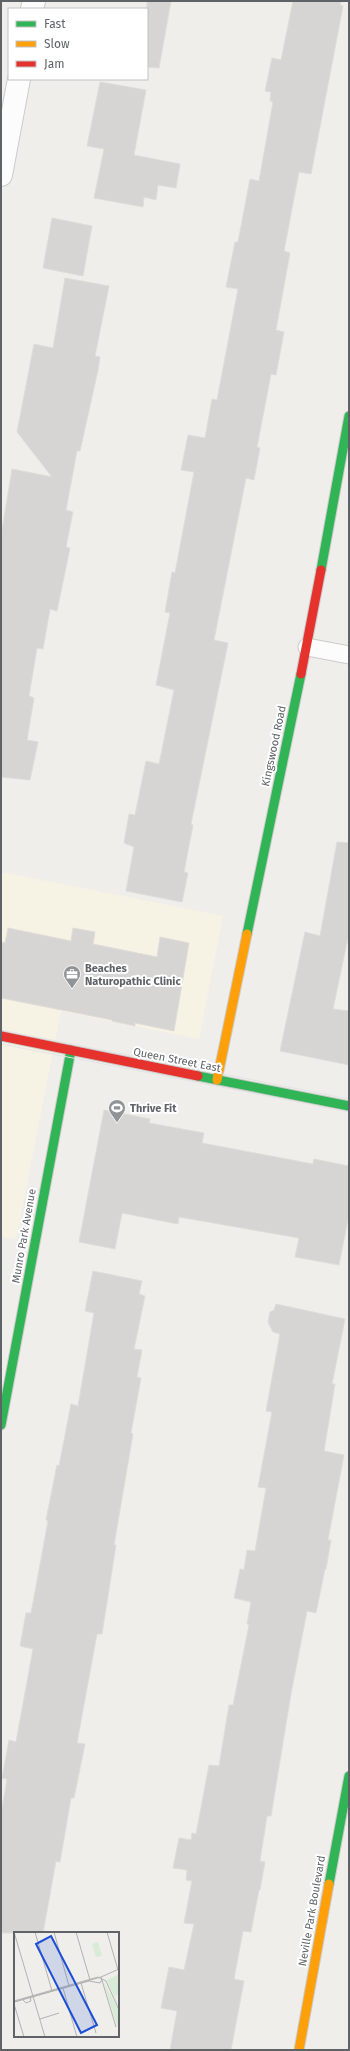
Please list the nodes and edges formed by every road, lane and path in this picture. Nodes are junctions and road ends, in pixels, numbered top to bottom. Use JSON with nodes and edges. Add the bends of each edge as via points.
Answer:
{"nodes":[{"id":1,"x":19,"y":80,"type":"edge"},
{"id":2,"x":1,"y":175,"type":"edge"},
{"id":3,"x":349,"y":416,"type":"edge"},
{"id":4,"x":307,"y":646,"type":"junction"},
{"id":5,"x":349,"y":655,"type":"edge"},
{"id":6,"x":1,"y":1036,"type":"edge"},
{"id":7,"x":71,"y":1050,"type":"junction"},
{"id":8,"x":217,"y":1080,"type":"junction"},
{"id":9,"x":349,"y":1106,"type":"edge"},
{"id":10,"x":1,"y":1425,"type":"edge"},
{"id":11,"x":349,"y":1776,"type":"edge"},
{"id":12,"x":299,"y":2050,"type":"edge"}],
"edges":[{"from":1,"to":2,"type":"street"},
{"from":3,"to":4,"type":"street","name":"Kingswood Road"},
{"from":4,"to":5,"type":"lane"},
{"from":4,"to":8,"type":"street","name":"Kingswood Road"},
{"from":6,"to":7,"type":"street","name":"Queen Street East"},
{"from":7,"to":8,"type":"street","name":"Queen Street East"},
{"from":7,"to":10,"type":"street","name":"Munro Park Avenue"},
{"from":8,"to":9,"type":"street","name":"Queen Street East"},
{"from":11,"to":12,"type":"street","name":"Neville Park Boulevard"}]}
